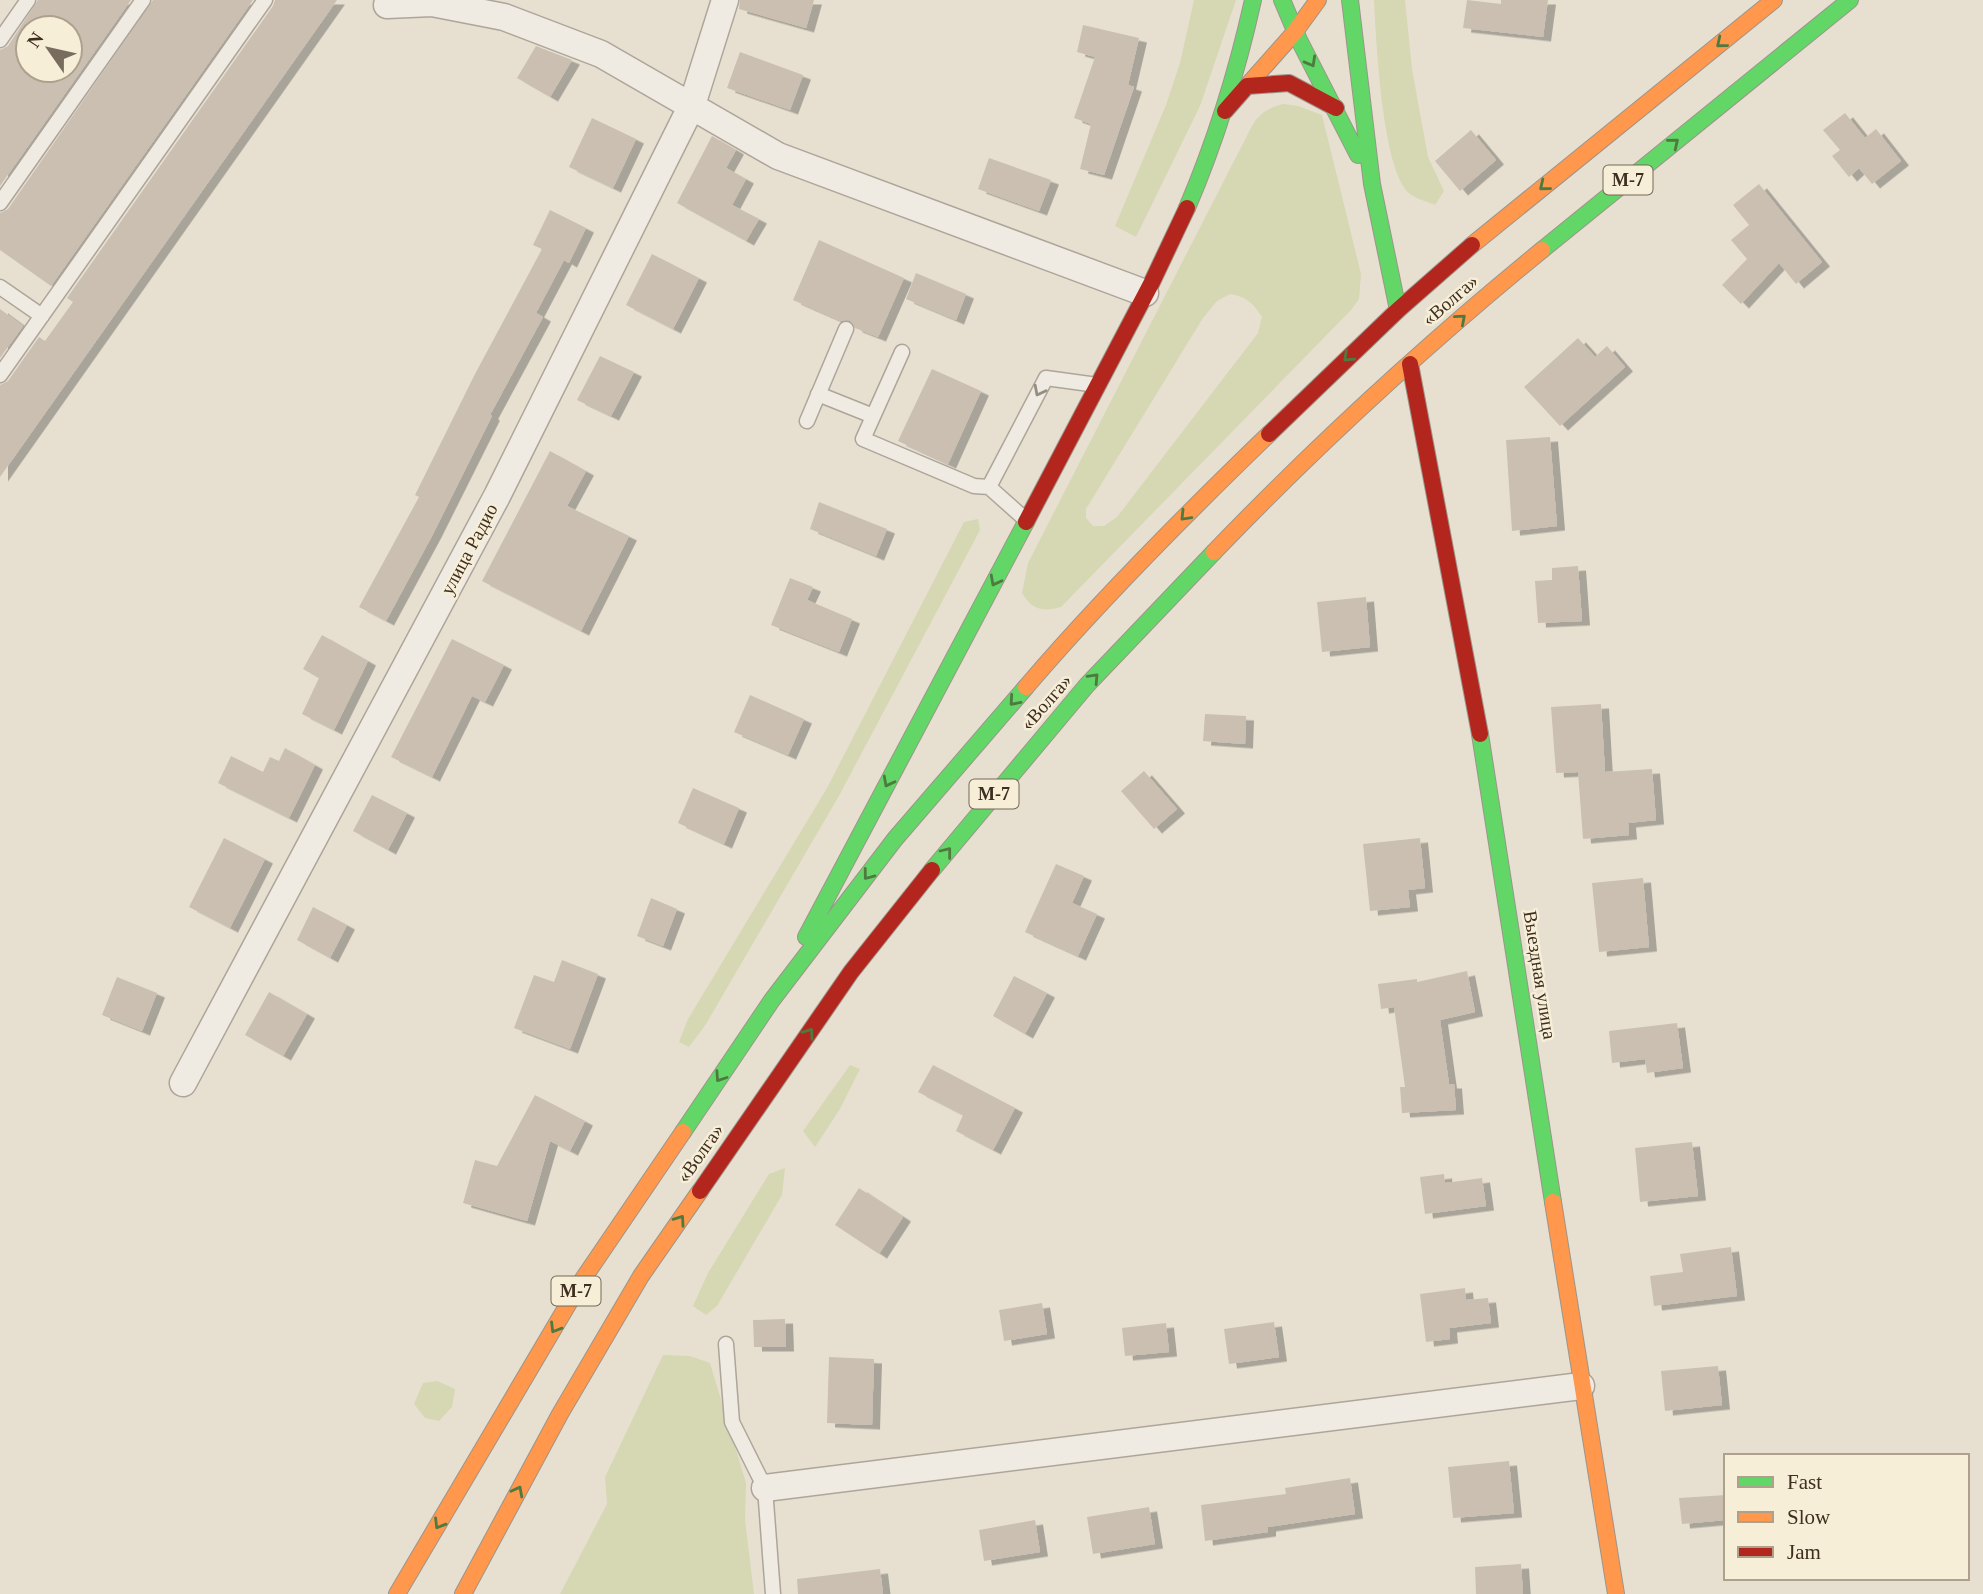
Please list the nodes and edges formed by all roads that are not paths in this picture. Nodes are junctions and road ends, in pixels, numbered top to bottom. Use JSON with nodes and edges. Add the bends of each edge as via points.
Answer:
{"nodes":[{"id":1,"x":28,"y":0,"type":"edge"},
{"id":2,"x":143,"y":0,"type":"edge"},
{"id":3,"x":265,"y":0,"type":"edge"},
{"id":4,"x":725,"y":0,"type":"edge"},
{"id":5,"x":1253,"y":0,"type":"edge"},
{"id":6,"x":1282,"y":0,"type":"edge"},
{"id":7,"x":1318,"y":0,"type":"edge"},
{"id":8,"x":1350,"y":0,"type":"edge"},
{"id":9,"x":1774,"y":0,"type":"edge"},
{"id":10,"x":1850,"y":0,"type":"edge"},
{"id":11,"x":387,"y":5,"type":"dead end"},
{"id":12,"x":1294,"y":33,"type":"junction"},
{"id":13,"x":0,"y":40,"type":"edge"},
{"id":14,"x":1247,"y":86,"type":"junction"},
{"id":15,"x":692,"y":105,"type":"junction"},
{"id":16,"x":1336,"y":108,"type":"junction"},
{"id":17,"x":1225,"y":111,"type":"junction"},
{"id":18,"x":1372,"y":184,"type":"junction"},
{"id":19,"x":0,"y":203,"type":"edge"},
{"id":20,"x":0,"y":288,"type":"edge"},
{"id":21,"x":1144,"y":293,"type":"junction"},
{"id":22,"x":1398,"y":310,"type":"junction"},
{"id":23,"x":41,"y":316,"type":"junction"},
{"id":24,"x":846,"y":329,"type":"dead end"},
{"id":25,"x":902,"y":352,"type":"dead end"},
{"id":26,"x":1410,"y":364,"type":"junction"},
{"id":27,"x":0,"y":375,"type":"edge"},
{"id":28,"x":1098,"y":385,"type":"junction"},
{"id":29,"x":818,"y":394,"type":"junction"},
{"id":30,"x":873,"y":416,"type":"junction"},
{"id":31,"x":807,"y":421,"type":"dead end"},
{"id":32,"x":989,"y":488,"type":"junction"},
{"id":33,"x":1027,"y":521,"type":"junction"},
{"id":34,"x":772,"y":1000,"type":"junction"},
{"id":35,"x":183,"y":1083,"type":"dead end"},
{"id":36,"x":726,"y":1344,"type":"dead end"},
{"id":37,"x":1581,"y":1387,"type":"junction"},
{"id":38,"x":765,"y":1488,"type":"junction"},
{"id":39,"x":465,"y":1592,"type":"edge"},
{"id":40,"x":397,"y":1594,"type":"edge"},
{"id":41,"x":773,"y":1594,"type":"edge"},
{"id":42,"x":1616,"y":1594,"type":"edge"}],
"edges":[{"from":1,"to":13,"type":"lane"},
{"from":2,"to":19,"type":"lane"},
{"from":3,"to":23,"type":"lane"},
{"from":4,"to":15,"type":"street","name":"улица Радио"},
{"from":5,"to":17,"type":"main road"},
{"from":6,"to":12,"type":"main road"},
{"from":7,"to":12,"type":"main road"},
{"from":8,"to":18,"type":"main road"},
{"from":9,"to":22,"type":"main road","name":"«Волга»","number":"М-7","one_way":true,"via":[[1464,251]]},
{"from":26,"to":10,"type":"main road","name":"«Волга»","number":"М-7","one_way":true,"via":[[1496,288]]},
{"from":11,"to":15,"type":"street","via":[[432,3],[504,17],[601,54]]},
{"from":12,"to":14,"type":"main road"},
{"from":12,"to":16,"type":"main road","one_way":true},
{"from":14,"to":16,"type":"main road","via":[[1289,83]]},
{"from":14,"to":17,"type":"main road"},
{"from":15,"to":21,"type":"street","via":[[778,156]]},
{"from":15,"to":35,"type":"street","name":"улица Радио","via":[[497,496]]},
{"from":16,"to":18,"type":"main road"},
{"from":17,"to":21,"type":"main road","via":[[1183,217]]},
{"from":18,"to":22,"type":"main road"},
{"from":20,"to":23,"type":"lane"},
{"from":21,"to":28,"type":"main road"},
{"from":22,"to":34,"type":"main road","name":"«Волга»","number":"М-7","one_way":true,"via":[[1208,492],[1061,646],[895,839]]},
{"from":23,"to":27,"type":"lane"},
{"from":24,"to":29,"type":"lane"},
{"from":25,"to":30,"type":"lane"},
{"from":26,"to":37,"type":"main road","name":"Выездная улица","via":[[1489,779]]},
{"from":39,"to":26,"type":"main road","name":"«Волга»","number":"М-7","one_way":true,"via":[[560,1414],[641,1276],[851,972],[968,824],[1087,685],[1282,482]]},
{"from":28,"to":32,"type":"lane","one_way":true,"via":[[1046,377]]},
{"from":28,"to":33,"type":"main road"},
{"from":29,"to":30,"type":"lane"},
{"from":29,"to":31,"type":"lane"},
{"from":30,"to":32,"type":"lane","via":[[863,439],[974,486]]},
{"from":32,"to":33,"type":"lane"},
{"from":33,"to":34,"type":"main road","one_way":true},
{"from":34,"to":40,"type":"main road","name":"«Волга»","number":"М-7","one_way":true,"via":[[583,1279]]},
{"from":36,"to":38,"type":"lane","via":[[732,1422]]},
{"from":37,"to":38,"type":"street"},
{"from":37,"to":42,"type":"main road","name":"Выездная улица"},
{"from":38,"to":41,"type":"lane"}]}
